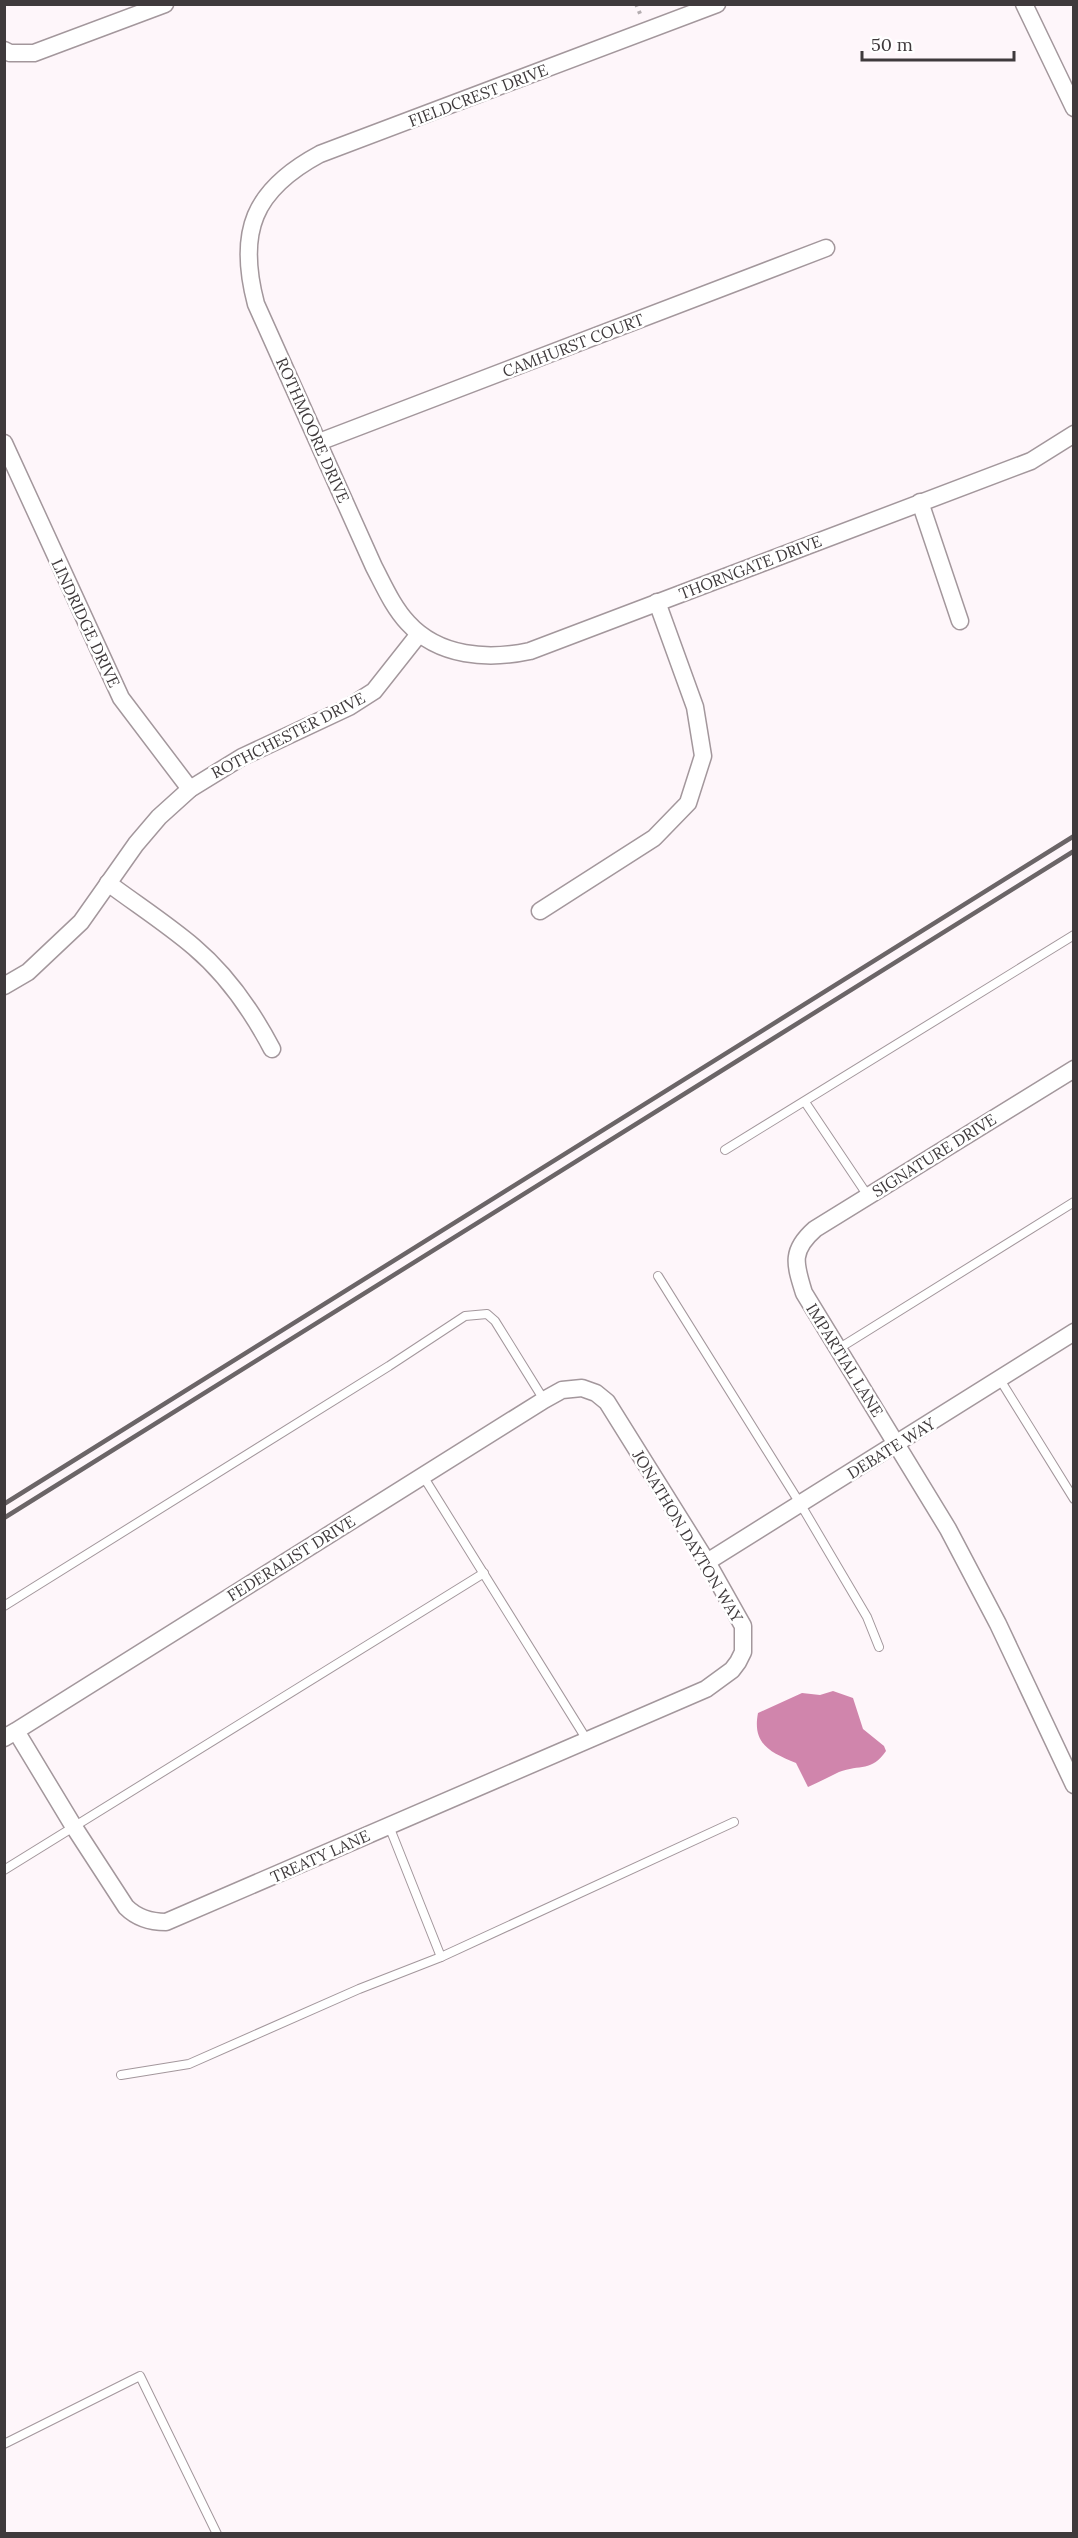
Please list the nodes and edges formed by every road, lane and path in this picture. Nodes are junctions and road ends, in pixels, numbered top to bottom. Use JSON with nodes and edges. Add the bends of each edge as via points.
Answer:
{"nodes":[{"id":1,"x":165,"y":4,"type":"edge"},
{"id":2,"x":717,"y":4,"type":"edge"},
{"id":3,"x":1024,"y":4,"type":"edge"},
{"id":4,"x":4,"y":50,"type":"edge"},
{"id":5,"x":1074,"y":108,"type":"edge"},
{"id":6,"x":257,"y":212,"type":"joint"},
{"id":7,"x":826,"y":248,"type":"dead end"},
{"id":8,"x":1074,"y":434,"type":"edge"},
{"id":9,"x":319,"y":442,"type":"junction"},
{"id":10,"x":4,"y":443,"type":"edge"},
{"id":11,"x":920,"y":502,"type":"junction"},
{"id":12,"x":657,"y":602,"type":"junction"},
{"id":13,"x":960,"y":621,"type":"dead end"},
{"id":14,"x":419,"y":634,"type":"junction"},
{"id":15,"x":190,"y":789,"type":"junction"},
{"id":16,"x":108,"y":883,"type":"junction"},
{"id":17,"x":540,"y":911,"type":"dead end"},
{"id":18,"x":1074,"y":935,"type":"edge"},
{"id":19,"x":4,"y":986,"type":"edge"},
{"id":20,"x":272,"y":1049,"type":"dead end"},
{"id":21,"x":1072,"y":1073,"type":"edge"},
{"id":22,"x":805,"y":1102,"type":"junction"},
{"id":23,"x":725,"y":1150,"type":"dead end"},
{"id":24,"x":868,"y":1196,"type":"junction"},
{"id":25,"x":1074,"y":1202,"type":"edge"},
{"id":26,"x":798,"y":1247,"type":"joint"},
{"id":27,"x":658,"y":1276,"type":"dead end"},
{"id":28,"x":1074,"y":1332,"type":"edge"},
{"id":29,"x":837,"y":1349,"type":"junction"},
{"id":30,"x":999,"y":1378,"type":"junction"},
{"id":31,"x":582,"y":1388,"type":"joint"},
{"id":32,"x":544,"y":1400,"type":"junction"},
{"id":33,"x":898,"y":1444,"type":"junction"},
{"id":34,"x":423,"y":1476,"type":"junction"},
{"id":35,"x":1074,"y":1499,"type":"edge"},
{"id":36,"x":801,"y":1504,"type":"junction"},
{"id":37,"x":707,"y":1562,"type":"junction"},
{"id":38,"x":484,"y":1573,"type":"junction"},
{"id":39,"x":4,"y":1605,"type":"edge"},
{"id":40,"x":879,"y":1647,"type":"dead end"},
{"id":41,"x":706,"y":1689,"type":"joint"},
{"id":42,"x":10,"y":1734,"type":"edge"},
{"id":43,"x":587,"y":1740,"type":"junction"},
{"id":44,"x":1069,"y":1764,"type":"edge"},
{"id":45,"x":1074,"y":1785,"type":"edge"},
{"id":46,"x":734,"y":1822,"type":"dead end"},
{"id":47,"x":389,"y":1826,"type":"junction"},
{"id":48,"x":74,"y":1827,"type":"junction"},
{"id":49,"x":4,"y":1870,"type":"edge"},
{"id":50,"x":441,"y":1957,"type":"junction"},
{"id":51,"x":121,"y":2075,"type":"dead end"},
{"id":52,"x":4,"y":2444,"type":"edge"},
{"id":53,"x":217,"y":2534,"type":"edge"}],
"edges":[{"from":1,"to":4,"type":"street","via":[[34,53]]},
{"from":2,"to":6,"type":"street","name":"FIELDCREST DRIVE","via":[[320,154],[284,177]]},
{"from":3,"to":5,"type":"street"},
{"from":6,"to":9,"type":"street","name":"ROTHMOORE DRIVE","via":[[247,258],[256,304]]},
{"from":7,"to":9,"type":"street","name":"CAMHURST COURT"},
{"from":8,"to":11,"type":"street","name":"THORNGATE DRIVE","via":[[1031,461]]},
{"from":9,"to":14,"type":"street","name":"ROTHMOORE DRIVE","via":[[394,606]]},
{"from":10,"to":15,"type":"street","name":"LINDRIDGE DRIVE","via":[[121,698]]},
{"from":11,"to":12,"type":"street","name":"THORNGATE DRIVE"},
{"from":11,"to":13,"type":"street"},
{"from":12,"to":14,"type":"street","name":"THORNGATE DRIVE","via":[[508,656],[459,652]]},
{"from":12,"to":17,"type":"street","via":[[695,707],[703,756],[688,803],[654,838]]},
{"from":14,"to":15,"type":"street","name":"ROTHCHESTER DRIVE","via":[[374,691],[349,707],[242,757]]},
{"from":15,"to":16,"type":"street","name":"ROTHCHESTER DRIVE","via":[[159,817]]},
{"from":16,"to":19,"type":"street","name":"ROTHCHESTER DRIVE","via":[[81,922],[28,972]]},
{"from":16,"to":20,"type":"street","via":[[194,947],[224,977],[254,1015]]},
{"from":18,"to":22,"type":"lane"},
{"from":21,"to":24,"type":"street","name":"SIGNATURE DRIVE"},
{"from":22,"to":23,"type":"lane"},
{"from":22,"to":24,"type":"lane"},
{"from":24,"to":26,"type":"street","name":"SIGNATURE DRIVE","via":[[815,1229]]},
{"from":25,"to":29,"type":"lane"},
{"from":26,"to":29,"type":"street","name":"IMPARTIAL LANE","via":[[795,1262],[804,1293]]},
{"from":27,"to":36,"type":"lane"},
{"from":28,"to":30,"type":"street","name":"DEBATE WAY"},
{"from":29,"to":33,"type":"street","name":"IMPARTIAL LANE"},
{"from":30,"to":33,"type":"street","name":"DEBATE WAY"},
{"from":30,"to":35,"type":"lane"},
{"from":31,"to":32,"type":"street","name":"FEDERALIST DRIVE","via":[[562,1390]]},
{"from":31,"to":37,"type":"street","name":"JONATHON DAYTON WAY","via":[[607,1402]]},
{"from":32,"to":34,"type":"street","name":"FEDERALIST DRIVE"},
{"from":32,"to":39,"type":"lane","via":[[495,1321],[487,1314],[465,1316]]},
{"from":33,"to":36,"type":"street","name":"DEBATE WAY"},
{"from":33,"to":44,"type":"street","name":"IMPARTIAL LANE","via":[[948,1529]]},
{"from":34,"to":38,"type":"lane"},
{"from":34,"to":42,"type":"street","name":"FEDERALIST DRIVE"},
{"from":36,"to":37,"type":"street","name":"DEBATE WAY"},
{"from":36,"to":40,"type":"lane","via":[[867,1617]]},
{"from":37,"to":41,"type":"street","name":"JONATHON DAYTON WAY","via":[[743,1626],[744,1642],[738,1662]]},
{"from":38,"to":43,"type":"lane"},
{"from":38,"to":48,"type":"lane"},
{"from":41,"to":43,"type":"street","name":"TREATY LANE"},
{"from":42,"to":48,"type":"street","name":"TREATY LANE"},
{"from":43,"to":47,"type":"street","name":"TREATY LANE"},
{"from":44,"to":45,"type":"street","name":"IMPARTIAL LANE"},
{"from":46,"to":50,"type":"lane"},
{"from":47,"to":48,"type":"street","name":"TREATY LANE","via":[[166,1922],[144,1919],[126,1907]]},
{"from":47,"to":50,"type":"lane"},
{"from":48,"to":49,"type":"lane"},
{"from":50,"to":51,"type":"lane","via":[[189,2064]]},
{"from":52,"to":53,"type":"lane","via":[[140,2376]]}]}
